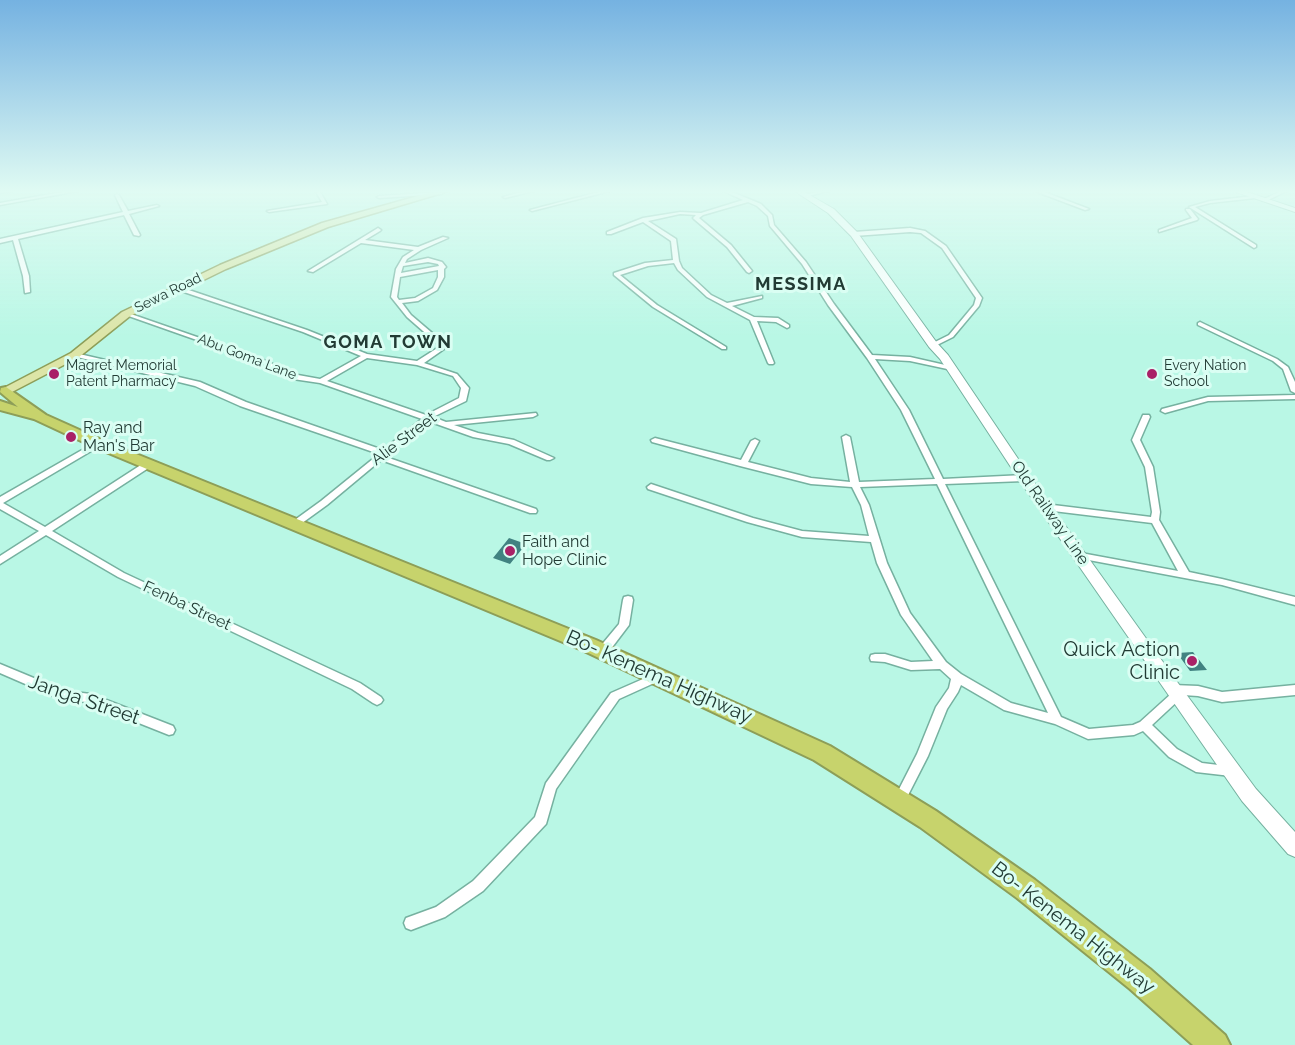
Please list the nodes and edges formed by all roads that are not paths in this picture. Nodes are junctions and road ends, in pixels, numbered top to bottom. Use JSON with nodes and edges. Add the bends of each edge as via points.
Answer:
{"nodes":[{"id":1,"x":15,"y":238,"type":"edge"},
{"id":2,"x":290,"y":239,"type":"edge"},
{"id":3,"x":364,"y":239,"type":"edge"},
{"id":4,"x":443,"y":239,"type":"edge"},
{"id":5,"x":672,"y":239,"type":"edge"},
{"id":6,"x":720,"y":239,"type":"edge"},
{"id":7,"x":783,"y":239,"type":"edge"},
{"id":8,"x":857,"y":239,"type":"edge"},
{"id":9,"x":933,"y":239,"type":"edge"},
{"id":10,"x":1242,"y":239,"type":"edge"},
{"id":11,"x":360,"y":241,"type":"junction"},
{"id":12,"x":1254,"y":246,"type":"dead end"},
{"id":13,"x":419,"y":249,"type":"junction"},
{"id":14,"x":411,"y":254,"type":"junction"},
{"id":15,"x":423,"y":261,"type":"junction"},
{"id":16,"x":676,"y":261,"type":"junction"},
{"id":17,"x":401,"y":265,"type":"junction"},
{"id":18,"x":441,"y":269,"type":"junction"},
{"id":19,"x":311,"y":271,"type":"dead end"},
{"id":20,"x":749,"y":271,"type":"dead end"},
{"id":21,"x":397,"y":276,"type":"junction"},
{"id":22,"x":177,"y":288,"type":"junction"},
{"id":23,"x":27,"y":292,"type":"dead end"},
{"id":24,"x":760,"y":297,"type":"dead end"},
{"id":25,"x":397,"y":302,"type":"junction"},
{"id":26,"x":727,"y":305,"type":"junction"},
{"id":27,"x":126,"y":314,"type":"junction"},
{"id":28,"x":753,"y":320,"type":"junction"},
{"id":29,"x":1200,"y":324,"type":"dead end"},
{"id":30,"x":787,"y":326,"type":"dead end"},
{"id":31,"x":933,"y":345,"type":"junction"},
{"id":32,"x":724,"y":348,"type":"dead end"},
{"id":33,"x":72,"y":356,"type":"junction"},
{"id":34,"x":366,"y":356,"type":"junction"},
{"id":35,"x":870,"y":357,"type":"junction"},
{"id":36,"x":418,"y":363,"type":"junction"},
{"id":37,"x":771,"y":363,"type":"dead end"},
{"id":38,"x":952,"y":368,"type":"junction"},
{"id":39,"x":321,"y":381,"type":"junction"},
{"id":40,"x":3,"y":388,"type":"edge"},
{"id":41,"x":1295,"y":391,"type":"edge"},
{"id":42,"x":1295,"y":397,"type":"edge"},
{"id":43,"x":0,"y":405,"type":"edge"},
{"id":44,"x":1166,"y":411,"type":"dead end"},
{"id":45,"x":533,"y":415,"type":"dead end"},
{"id":46,"x":1146,"y":417,"type":"dead end"},
{"id":47,"x":40,"y":418,"type":"junction"},
{"id":48,"x":426,"y":419,"type":"junction"},
{"id":49,"x":439,"y":423,"type":"junction"},
{"id":50,"x":846,"y":438,"type":"dead end"},
{"id":51,"x":655,"y":440,"type":"dead end"},
{"id":52,"x":755,"y":441,"type":"dead end"},
{"id":53,"x":99,"y":444,"type":"junction"},
{"id":54,"x":382,"y":455,"type":"junction"},
{"id":55,"x":550,"y":458,"type":"dead end"},
{"id":56,"x":150,"y":463,"type":"junction"},
{"id":57,"x":743,"y":464,"type":"junction"},
{"id":58,"x":1024,"y":478,"type":"junction"},
{"id":59,"x":939,"y":480,"type":"junction"},
{"id":60,"x":855,"y":485,"type":"junction"},
{"id":61,"x":651,"y":487,"type":"dead end"},
{"id":62,"x":0,"y":503,"type":"edge"},
{"id":63,"x":1045,"y":507,"type":"junction"},
{"id":64,"x":533,"y":511,"type":"dead end"},
{"id":65,"x":1155,"y":520,"type":"junction"},
{"id":66,"x":295,"y":524,"type":"junction"},
{"id":67,"x":47,"y":530,"type":"junction"},
{"id":68,"x":875,"y":539,"type":"junction"},
{"id":69,"x":1081,"y":556,"type":"junction"},
{"id":70,"x":0,"y":561,"type":"edge"},
{"id":71,"x":1185,"y":574,"type":"junction"},
{"id":72,"x":628,"y":600,"type":"dead end"},
{"id":73,"x":1295,"y":601,"type":"edge"},
{"id":74,"x":603,"y":651,"type":"junction"},
{"id":75,"x":875,"y":658,"type":"dead end"},
{"id":76,"x":942,"y":665,"type":"junction"},
{"id":77,"x":0,"y":668,"type":"edge"},
{"id":78,"x":659,"y":676,"type":"junction"},
{"id":79,"x":957,"y":677,"type":"junction"},
{"id":80,"x":1295,"y":690,"type":"edge"},
{"id":81,"x":1175,"y":692,"type":"junction"},
{"id":82,"x":377,"y":700,"type":"dead end"},
{"id":83,"x":1057,"y":720,"type":"junction"},
{"id":84,"x":1144,"y":725,"type":"junction"},
{"id":85,"x":169,"y":730,"type":"dead end"},
{"id":86,"x":1232,"y":771,"type":"junction"},
{"id":87,"x":899,"y":801,"type":"junction"},
{"id":88,"x":1295,"y":847,"type":"edge"},
{"id":89,"x":411,"y":923,"type":"dead end"},
{"id":90,"x":1215,"y":1045,"type":"edge"}],
"edges":[{"from":1,"to":23,"type":"street"},
{"from":2,"to":22,"type":"main road","name":"Sewa Road"},
{"from":3,"to":11,"type":"street"},
{"from":4,"to":13,"type":"street"},
{"from":5,"to":16,"type":"street"},
{"from":6,"to":20,"type":"street"},
{"from":7,"to":35,"type":"street"},
{"from":8,"to":31,"type":"street","name":"Old Railway Line"},
{"from":9,"to":31,"type":"street","via":[[944,247],[979,298],[951,336]]},
{"from":10,"to":12,"type":"street"},
{"from":11,"to":13,"type":"street"},
{"from":11,"to":19,"type":"street"},
{"from":13,"to":14,"type":"street"},
{"from":14,"to":15,"type":"street"},
{"from":14,"to":17,"type":"street"},
{"from":15,"to":17,"type":"street"},
{"from":15,"to":18,"type":"street","via":[[440,263]]},
{"from":16,"to":26,"type":"street","via":[[709,296]]},
{"from":16,"to":32,"type":"street","via":[[646,264],[616,274],[655,306]]},
{"from":17,"to":21,"type":"street"},
{"from":18,"to":21,"type":"street"},
{"from":18,"to":25,"type":"street","via":[[435,289],[416,300]]},
{"from":21,"to":25,"type":"street"},
{"from":22,"to":27,"type":"main road","name":"Sewa Road"},
{"from":22,"to":34,"type":"street","name":"Alie Street"},
{"from":24,"to":26,"type":"street"},
{"from":25,"to":36,"type":"street","via":[[442,344],[442,348]]},
{"from":26,"to":28,"type":"street"},
{"from":27,"to":33,"type":"main road","name":"Sewa Road"},
{"from":27,"to":39,"type":"street","name":"Abu Goma Lane","via":[[296,377]]},
{"from":28,"to":30,"type":"street","via":[[778,320]]},
{"from":28,"to":37,"type":"street"},
{"from":29,"to":41,"type":"street","via":[[1275,360],[1286,368]]},
{"from":31,"to":38,"type":"street","name":"Old Railway Line"},
{"from":33,"to":40,"type":"main road","name":"Sewa Road"},
{"from":33,"to":54,"type":"street","via":[[197,384]]},
{"from":34,"to":36,"type":"street","name":"Alie Street"},
{"from":34,"to":39,"type":"street"},
{"from":35,"to":38,"type":"street","via":[[910,359]]},
{"from":35,"to":59,"type":"street","via":[[905,410]]},
{"from":36,"to":48,"type":"street","name":"Alie Street","via":[[455,375],[465,388],[463,399]]},
{"from":38,"to":58,"type":"street","name":"Old Railway Line"},
{"from":39,"to":48,"type":"street","name":"Abu Goma Lane"},
{"from":40,"to":47,"type":"highway"},
{"from":42,"to":44,"type":"street","via":[[1208,399]]},
{"from":43,"to":47,"type":"highway"},
{"from":45,"to":49,"type":"street"},
{"from":46,"to":65,"type":"street","via":[[1136,440],[1149,467]]},
{"from":47,"to":53,"type":"highway","name":"Bo- Kenema Highway"},
{"from":48,"to":49,"type":"street","name":"Abu Goma Lane"},
{"from":48,"to":54,"type":"street","name":"Alie Street"},
{"from":49,"to":55,"type":"street","name":"Abu Goma Lane","via":[[511,442]]},
{"from":50,"to":60,"type":"street"},
{"from":51,"to":57,"type":"street"},
{"from":52,"to":57,"type":"street"},
{"from":53,"to":56,"type":"highway","name":"Bo- Kenema Highway"},
{"from":53,"to":62,"type":"street"},
{"from":54,"to":64,"type":"street"},
{"from":54,"to":66,"type":"street","name":"Alie Street"},
{"from":56,"to":66,"type":"highway","name":"Bo- Kenema Highway"},
{"from":56,"to":67,"type":"street"},
{"from":57,"to":60,"type":"street","via":[[811,481]]},
{"from":58,"to":59,"type":"street"},
{"from":58,"to":63,"type":"street","name":"Old Railway Line"},
{"from":59,"to":60,"type":"street"},
{"from":59,"to":83,"type":"street"},
{"from":60,"to":68,"type":"street"},
{"from":61,"to":68,"type":"street","via":[[802,534]]},
{"from":62,"to":67,"type":"street","name":"Fenba Street"},
{"from":63,"to":65,"type":"street"},
{"from":63,"to":69,"type":"street","name":"Old Railway Line"},
{"from":65,"to":71,"type":"street"},
{"from":66,"to":74,"type":"highway","name":"Bo- Kenema Highway"},
{"from":67,"to":70,"type":"street"},
{"from":67,"to":82,"type":"street","name":"Fenba Street","via":[[121,575],[356,686]]},
{"from":68,"to":76,"type":"street","via":[[906,615]]},
{"from":69,"to":71,"type":"street"},
{"from":69,"to":81,"type":"street","name":"Old Railway Line"},
{"from":71,"to":73,"type":"street"},
{"from":72,"to":74,"type":"street","via":[[624,625]]},
{"from":74,"to":78,"type":"highway","name":"Bo- Kenema Highway"},
{"from":75,"to":76,"type":"street","via":[[911,666]]},
{"from":76,"to":79,"type":"street"},
{"from":77,"to":85,"type":"street","name":"Janga Street","via":[[64,696],[87,697]]},
{"from":78,"to":87,"type":"highway","name":"Bo- Kenema Highway","via":[[822,753]]},
{"from":78,"to":89,"type":"street","via":[[615,696],[550,787],[541,820],[478,886],[440,912]]},
{"from":79,"to":83,"type":"street","via":[[1008,706]]},
{"from":79,"to":87,"type":"street"},
{"from":80,"to":81,"type":"street","via":[[1222,697],[1198,691]]},
{"from":81,"to":84,"type":"street"},
{"from":81,"to":86,"type":"street","name":"Old Railway Line"},
{"from":83,"to":84,"type":"street","via":[[1088,734],[1134,730]]},
{"from":84,"to":86,"type":"street","via":[[1173,753],[1200,768]]},
{"from":86,"to":88,"type":"street","name":"Old Railway Line"},
{"from":87,"to":90,"type":"highway","name":"Bo- Kenema Highway","via":[[1026,889],[1140,979]]}]}
